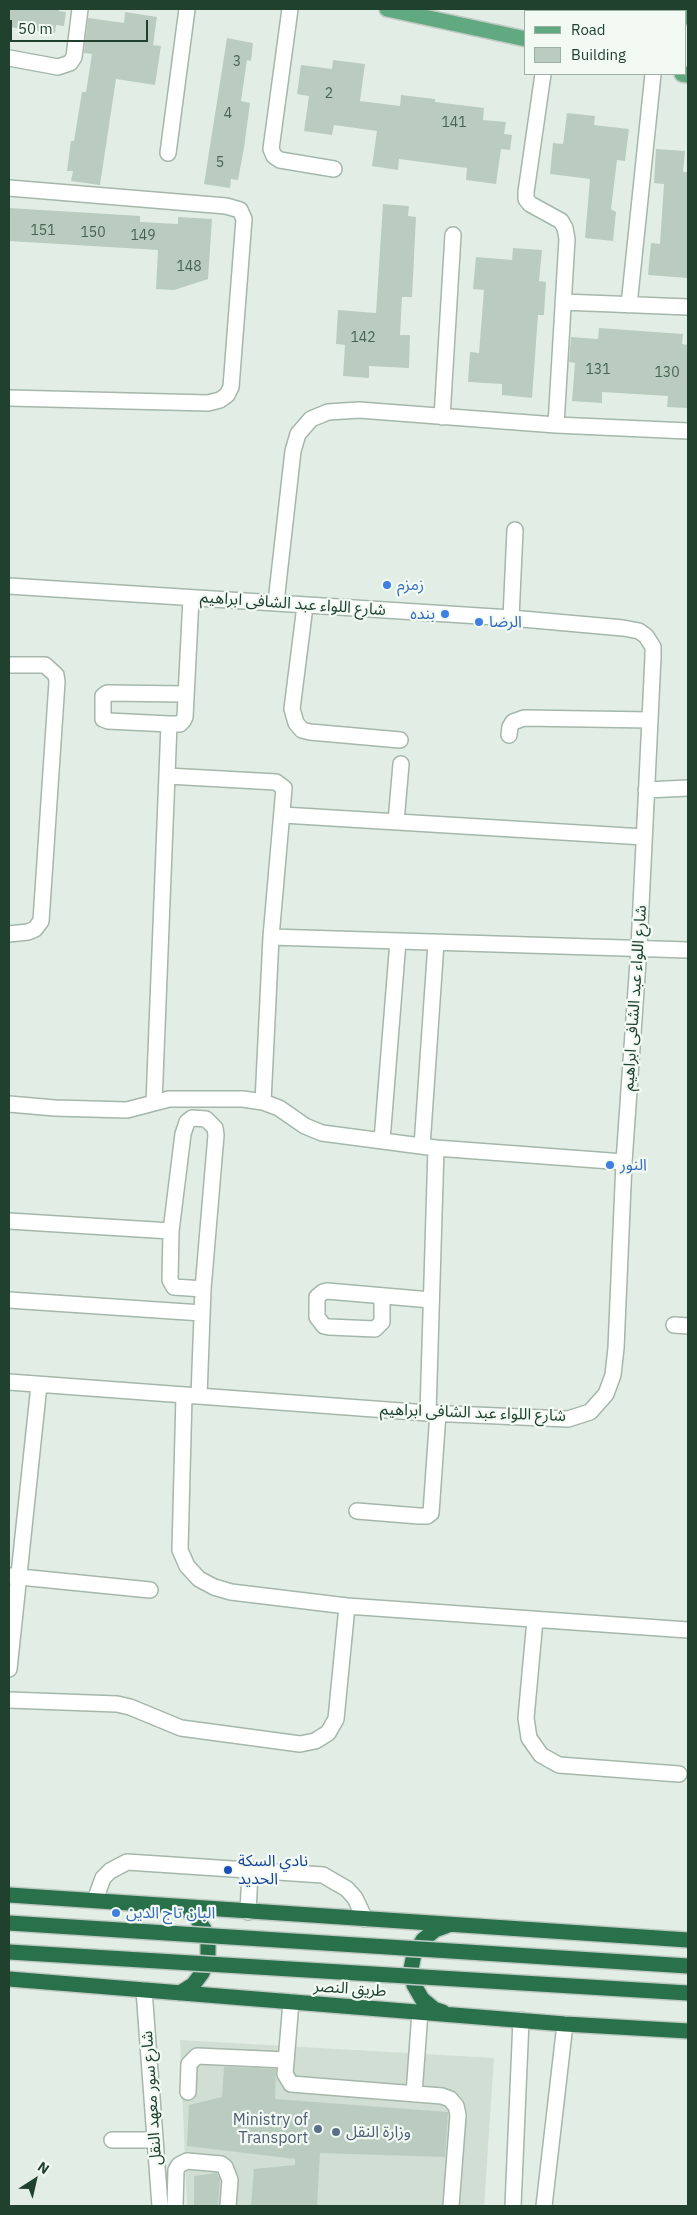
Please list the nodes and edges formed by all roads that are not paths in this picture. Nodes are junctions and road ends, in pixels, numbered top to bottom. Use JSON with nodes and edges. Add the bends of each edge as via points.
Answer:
{"nodes":[{"id":1,"x":80,"y":9,"type":"edge"},
{"id":2,"x":187,"y":9,"type":"edge"},
{"id":3,"x":290,"y":9,"type":"edge"},
{"id":4,"x":387,"y":9,"type":"edge"},
{"id":5,"x":524,"y":39,"type":"edge"},
{"id":6,"x":9,"y":58,"type":"edge"},
{"id":7,"x":543,"y":75,"type":"edge"},
{"id":8,"x":653,"y":75,"type":"edge"},
{"id":9,"x":168,"y":153,"type":"dead end"},
{"id":10,"x":334,"y":169,"type":"dead end"},
{"id":11,"x":9,"y":188,"type":"edge"},
{"id":12,"x":453,"y":234,"type":"dead end"},
{"id":13,"x":563,"y":302,"type":"junction"},
{"id":14,"x":629,"y":305,"type":"junction"},
{"id":15,"x":688,"y":307,"type":"edge"},
{"id":16,"x":9,"y":398,"type":"edge"},
{"id":17,"x":442,"y":417,"type":"junction"},
{"id":18,"x":556,"y":425,"type":"junction"},
{"id":19,"x":688,"y":431,"type":"edge"},
{"id":20,"x":515,"y":530,"type":"dead end"},
{"id":21,"x":9,"y":586,"type":"edge"},
{"id":22,"x":191,"y":598,"type":"junction"},
{"id":23,"x":276,"y":602,"type":"junction"},
{"id":24,"x":305,"y":606,"type":"junction"},
{"id":25,"x":511,"y":618,"type":"junction"},
{"id":26,"x":9,"y":665,"type":"edge"},
{"id":27,"x":185,"y":694,"type":"junction"},
{"id":28,"x":650,"y":720,"type":"junction"},
{"id":29,"x":169,"y":724,"type":"junction"},
{"id":30,"x":509,"y":735,"type":"dead end"},
{"id":31,"x":400,"y":740,"type":"dead end"},
{"id":32,"x":401,"y":764,"type":"dead end"},
{"id":33,"x":168,"y":776,"type":"junction"},
{"id":34,"x":688,"y":788,"type":"edge"},
{"id":35,"x":646,"y":790,"type":"junction"},
{"id":36,"x":283,"y":815,"type":"junction"},
{"id":37,"x":396,"y":822,"type":"junction"},
{"id":38,"x":644,"y":838,"type":"junction"},
{"id":39,"x":9,"y":934,"type":"edge"},
{"id":40,"x":272,"y":937,"type":"junction"},
{"id":41,"x":398,"y":941,"type":"junction"},
{"id":42,"x":436,"y":944,"type":"junction"},
{"id":43,"x":640,"y":948,"type":"junction"},
{"id":44,"x":688,"y":950,"type":"edge"},
{"id":45,"x":263,"y":1102,"type":"junction"},
{"id":46,"x":154,"y":1103,"type":"junction"},
{"id":47,"x":9,"y":1104,"type":"edge"},
{"id":48,"x":382,"y":1140,"type":"junction"},
{"id":49,"x":429,"y":1147,"type":"junction"},
{"id":50,"x":624,"y":1162,"type":"junction"},
{"id":51,"x":9,"y":1221,"type":"edge"},
{"id":52,"x":170,"y":1231,"type":"junction"},
{"id":53,"x":203,"y":1289,"type":"junction"},
{"id":54,"x":382,"y":1296,"type":"dead end"},
{"id":55,"x":9,"y":1300,"type":"edge"},
{"id":56,"x":431,"y":1300,"type":"junction"},
{"id":57,"x":202,"y":1313,"type":"junction"},
{"id":58,"x":9,"y":1382,"type":"edge"},
{"id":59,"x":39,"y":1385,"type":"junction"},
{"id":60,"x":192,"y":1396,"type":"junction"},
{"id":61,"x":433,"y":1413,"type":"junction"},
{"id":62,"x":357,"y":1511,"type":"dead end"},
{"id":63,"x":14,"y":1576,"type":"edge"},
{"id":64,"x":150,"y":1590,"type":"dead end"},
{"id":65,"x":347,"y":1606,"type":"junction"},
{"id":66,"x":535,"y":1620,"type":"junction"},
{"id":67,"x":688,"y":1630,"type":"edge"},
{"id":68,"x":9,"y":1669,"type":"edge"},
{"id":69,"x":9,"y":1700,"type":"edge"},
{"id":70,"x":679,"y":1774,"type":"dead end"},
{"id":71,"x":250,"y":1872,"type":"junction"},
{"id":72,"x":9,"y":1894,"type":"edge"},
{"id":73,"x":95,"y":1900,"type":"junction"},
{"id":74,"x":182,"y":1908,"type":"junction"},
{"id":75,"x":248,"y":1912,"type":"junction"},
{"id":76,"x":365,"y":1919,"type":"junction"},
{"id":77,"x":9,"y":1923,"type":"edge"},
{"id":78,"x":450,"y":1925,"type":"junction"},
{"id":79,"x":688,"y":1940,"type":"edge"},
{"id":80,"x":9,"y":1952,"type":"edge"},
{"id":81,"x":688,"y":1966,"type":"edge"},
{"id":82,"x":9,"y":1979,"type":"edge"},
{"id":83,"x":144,"y":1990,"type":"junction"},
{"id":84,"x":180,"y":1993,"type":"junction"},
{"id":85,"x":688,"y":1993,"type":"edge"},
{"id":86,"x":291,"y":2002,"type":"junction"},
{"id":87,"x":420,"y":2012,"type":"junction"},
{"id":88,"x":450,"y":2014,"type":"junction"},
{"id":89,"x":522,"y":2020,"type":"junction"},
{"id":90,"x":565,"y":2024,"type":"junction"},
{"id":91,"x":688,"y":2031,"type":"edge"},
{"id":92,"x":286,"y":2060,"type":"junction"},
{"id":93,"x":188,"y":2092,"type":"dead end"},
{"id":94,"x":414,"y":2094,"type":"junction"},
{"id":95,"x":112,"y":2140,"type":"dead end"},
{"id":96,"x":155,"y":2140,"type":"junction"},
{"id":97,"x":160,"y":2206,"type":"edge"},
{"id":98,"x":175,"y":2206,"type":"edge"},
{"id":99,"x":228,"y":2206,"type":"edge"},
{"id":100,"x":451,"y":2206,"type":"edge"},
{"id":101,"x":513,"y":2206,"type":"edge"},
{"id":102,"x":544,"y":2206,"type":"edge"}],
"edges":[{"from":1,"to":6,"type":"street","via":[[74,57],[70,63],[58,67]]},
{"from":2,"to":9,"type":"street"},
{"from":3,"to":10,"type":"street","via":[[271,149],[280,160]]},
{"from":4,"to":5,"type":"main road"},
{"from":7,"to":13,"type":"street","via":[[526,192],[530,204],[555,217],[565,228]]},
{"from":8,"to":14,"type":"street"},
{"from":11,"to":16,"type":"street","via":[[226,206],[240,210],[244,219],[231,387],[227,395],[208,403]]},
{"from":12,"to":17,"type":"street"},
{"from":13,"to":14,"type":"street"},
{"from":13,"to":18,"type":"street"},
{"from":14,"to":15,"type":"street"},
{"from":17,"to":18,"type":"street"},
{"from":17,"to":23,"type":"street","via":[[359,410],[328,412],[311,419],[298,434],[292,451]]},
{"from":18,"to":19,"type":"street"},
{"from":20,"to":25,"type":"street"},
{"from":21,"to":22,"type":"street","name":"شارع اللواء عبد الشافى ابراهيم"},
{"from":22,"to":23,"type":"street","name":"شارع اللواء عبد الشافى ابراهيم"},
{"from":22,"to":27,"type":"street"},
{"from":23,"to":24,"type":"street","name":"شارع اللواء عبد الشافى ابراهيم"},
{"from":24,"to":25,"type":"street","name":"شارع اللواء عبد الشافى ابراهيم"},
{"from":24,"to":31,"type":"street","via":[[292,709],[296,723],[302,730],[310,732]]},
{"from":25,"to":28,"type":"street","name":"شارع اللواء عبد الشافى ابراهيم","via":[[623,628],[646,636],[653,647]]},
{"from":26,"to":39,"type":"street","via":[[44,665],[56,675],[57,682],[40,921],[35,929],[28,932]]},
{"from":27,"to":29,"type":"street","via":[[184,721]]},
{"from":27,"to":29,"type":"street","via":[[107,693],[103,696],[103,717],[106,721]]},
{"from":28,"to":30,"type":"street","via":[[524,718],[513,722]]},
{"from":28,"to":35,"type":"street","name":"شارع اللواء عبد الشافى ابراهيم"},
{"from":29,"to":33,"type":"street"},
{"from":32,"to":37,"type":"street"},
{"from":33,"to":36,"type":"street","via":[[279,783],[285,791]]},
{"from":33,"to":46,"type":"street"},
{"from":34,"to":35,"type":"street"},
{"from":35,"to":38,"type":"street","name":"شارع اللواء عبد الشافى ابراهيم"},
{"from":36,"to":37,"type":"street"},
{"from":36,"to":40,"type":"street"},
{"from":37,"to":38,"type":"street"},
{"from":38,"to":43,"type":"street","name":"شارع اللواء عبد الشافى ابراهيم"},
{"from":40,"to":41,"type":"street"},
{"from":40,"to":45,"type":"street"},
{"from":41,"to":42,"type":"street"},
{"from":41,"to":48,"type":"street"},
{"from":42,"to":43,"type":"street"},
{"from":42,"to":49,"type":"street"},
{"from":43,"to":44,"type":"street"},
{"from":43,"to":50,"type":"street","name":"شارع اللواء عبد الشافى ابراهيم"},
{"from":45,"to":46,"type":"street","via":[[186,1098]]},
{"from":45,"to":48,"type":"street","via":[[313,1130]]},
{"from":46,"to":47,"type":"street","via":[[128,1110]]},
{"from":48,"to":49,"type":"street"},
{"from":49,"to":50,"type":"street"},
{"from":49,"to":56,"type":"street"},
{"from":50,"to":61,"type":"street","name":"شارع اللواء عبد الشافى ابراهيم","via":[[614,1375],[606,1394],[590,1412],[568,1419]]},
{"from":51,"to":52,"type":"street"},
{"from":52,"to":53,"type":"street","via":[[170,1284]]},
{"from":52,"to":53,"type":"street","via":[[184,1128],[192,1118],[206,1119],[216,1134]]},
{"from":53,"to":57,"type":"street"},
{"from":54,"to":56,"type":"street"},
{"from":55,"to":57,"type":"street"},
{"from":56,"to":61,"type":"street"},
{"from":57,"to":60,"type":"street"},
{"from":58,"to":59,"type":"street","name":"شارع اللواء عبد الشافى ابراهيم"},
{"from":59,"to":60,"type":"street","name":"شارع اللواء عبد الشافى ابراهيم"},
{"from":59,"to":63,"type":"street"},
{"from":60,"to":61,"type":"street","name":"شارع اللواء عبد الشافى ابراهيم"},
{"from":60,"to":65,"type":"street","via":[[180,1532],[180,1550],[187,1566],[214,1588]]},
{"from":61,"to":62,"type":"street","via":[[431,1513],[419,1516]]},
{"from":63,"to":64,"type":"street"},
{"from":63,"to":68,"type":"street"},
{"from":65,"to":66,"type":"street"},
{"from":65,"to":69,"type":"street","via":[[336,1719],[328,1732],[315,1741],[300,1744],[181,1728],[117,1704]]},
{"from":66,"to":67,"type":"street"},
{"from":66,"to":70,"type":"street","via":[[526,1718],[529,1738],[541,1755],[559,1765]]},
{"from":71,"to":73,"type":"street","via":[[127,1862],[103,1878]]},
{"from":71,"to":75,"type":"street"},
{"from":71,"to":76,"type":"street","via":[[332,1878],[355,1898]]},
{"from":72,"to":73,"type":"highway"},
{"from":73,"to":74,"type":"highway"},
{"from":74,"to":75,"type":"highway"},
{"from":74,"to":84,"type":"highway","via":[[195,1916],[204,1929],[208,1959],[193,1985]]},
{"from":75,"to":76,"type":"highway"},
{"from":76,"to":78,"type":"highway"},
{"from":77,"to":81,"type":"highway","bridge":true},
{"from":78,"to":79,"type":"highway"},
{"from":78,"to":88,"type":"highway","via":[[435,1930],[423,1940],[414,1954],[411,1969],[414,1985],[422,1999],[434,2009]]},
{"from":80,"to":85,"type":"highway","bridge":true},
{"from":82,"to":83,"type":"highway","name":"طريق النصر"},
{"from":83,"to":84,"type":"highway","name":"طريق النصر"},
{"from":83,"to":96,"type":"street","name":"شارع سور معهد النقل"},
{"from":84,"to":86,"type":"highway","name":"طريق النصر"},
{"from":86,"to":87,"type":"highway","name":"طريق النصر"},
{"from":86,"to":92,"type":"street"},
{"from":87,"to":88,"type":"highway","name":"طريق النصر"},
{"from":87,"to":94,"type":"street"},
{"from":88,"to":89,"type":"highway","name":"طريق النصر"},
{"from":89,"to":90,"type":"highway","name":"طريق النصر"},
{"from":89,"to":101,"type":"street"},
{"from":90,"to":91,"type":"highway","name":"طريق النصر"},
{"from":90,"to":102,"type":"street"},
{"from":92,"to":93,"type":"street","via":[[197,2056],[189,2064]]},
{"from":92,"to":94,"type":"street","via":[[287,2080],[297,2086]]},
{"from":94,"to":100,"type":"street","via":[[442,2096],[456,2106]]},
{"from":95,"to":96,"type":"street"},
{"from":96,"to":97,"type":"street","name":"شارع سور معهد النقل"},
{"from":98,"to":99,"type":"street","via":[[176,2170],[187,2161],[224,2167],[230,2180]]}]}
